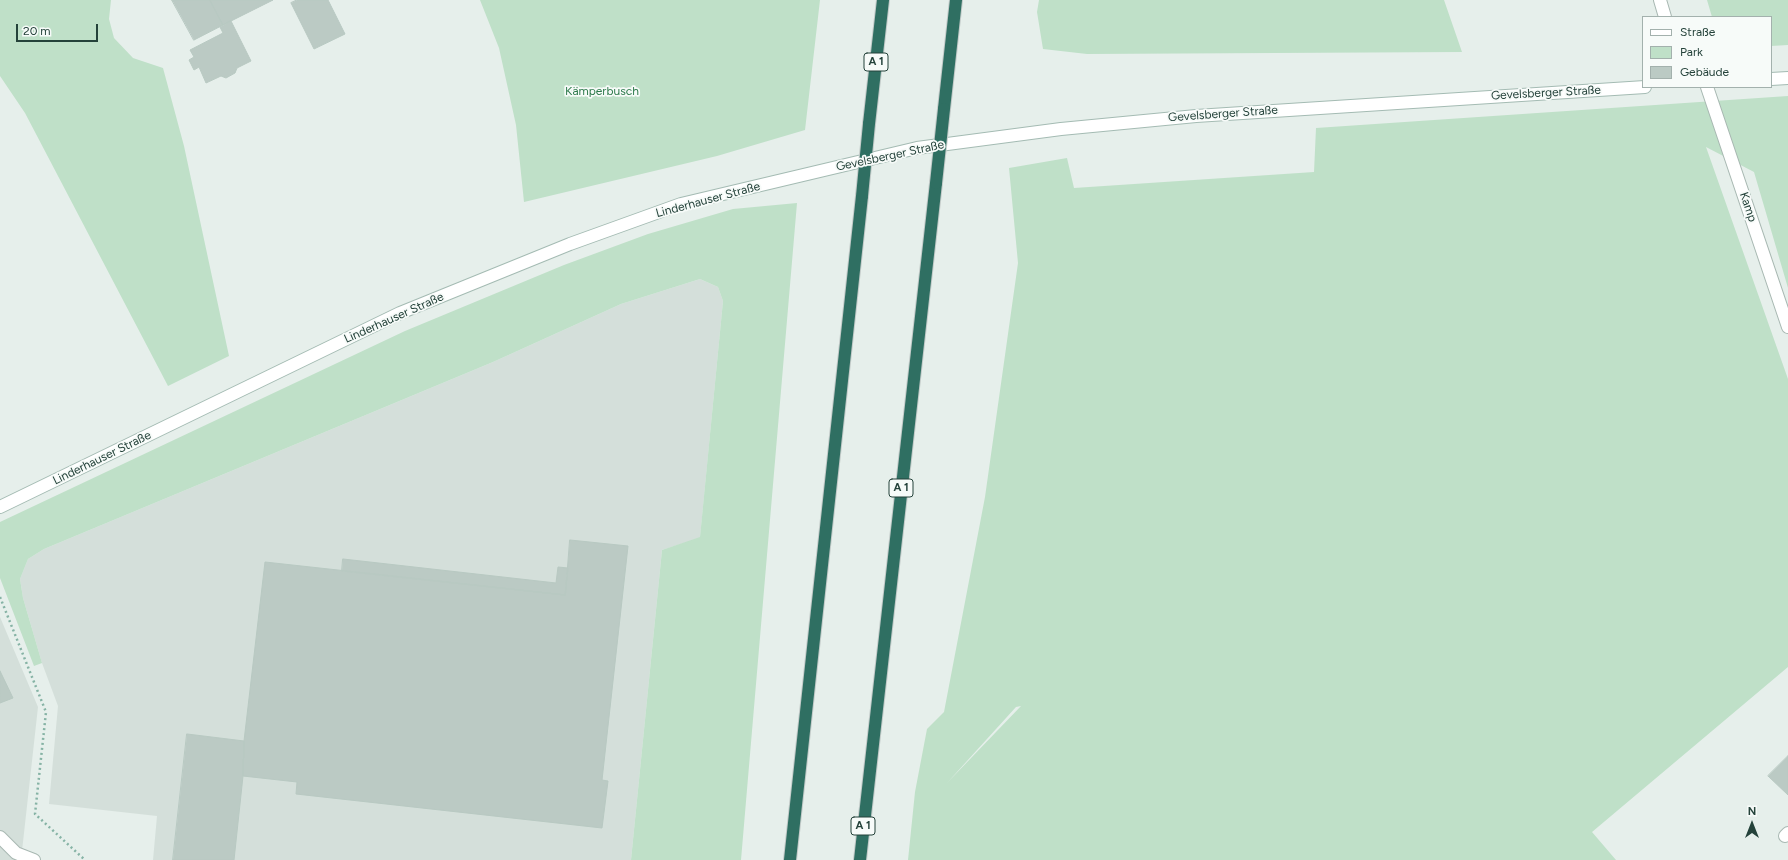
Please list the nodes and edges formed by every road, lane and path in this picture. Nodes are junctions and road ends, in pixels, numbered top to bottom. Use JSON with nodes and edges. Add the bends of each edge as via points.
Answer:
{"nodes":[{"id":1,"x":883,"y":0,"type":"edge"},
{"id":2,"x":956,"y":0,"type":"edge"},
{"id":3,"x":1660,"y":0,"type":"edge"},
{"id":4,"x":1665,"y":16,"type":"edge"},
{"id":5,"x":1788,"y":78,"type":"edge"},
{"id":6,"x":1772,"y":79,"type":"edge"},
{"id":7,"x":1642,"y":87,"type":"edge"},
{"id":8,"x":1707,"y":88,"type":"edge"},
{"id":9,"x":805,"y":174,"type":"joint"},
{"id":10,"x":1788,"y":327,"type":"edge"},
{"id":11,"x":0,"y":507,"type":"edge"},
{"id":12,"x":0,"y":597,"type":"edge"},
{"id":13,"x":0,"y":837,"type":"edge"},
{"id":14,"x":34,"y":860,"type":"edge"},
{"id":15,"x":85,"y":860,"type":"edge"},
{"id":16,"x":790,"y":860,"type":"edge"},
{"id":17,"x":860,"y":860,"type":"edge"}],
"edges":[{"from":1,"to":16,"type":"highway","number":"A 1","bridge":true},
{"from":2,"to":17,"type":"highway","number":"A 1","bridge":true},
{"from":3,"to":4,"type":"main road"},
{"from":5,"to":6,"type":"main road"},
{"from":7,"to":9,"type":"main road","name":"Gevelsberger Straße","via":[[1235,113],[1061,129],[917,148]]},
{"from":8,"to":10,"type":"main road","name":"Kamp"},
{"from":9,"to":11,"type":"main road","name":"Linderhauser Straße","via":[[681,204],[570,244],[407,310]]},
{"from":12,"to":15,"type":"path","via":[[46,712],[35,814]]},
{"from":13,"to":14,"type":"main road","via":[[16,853]]}]}
